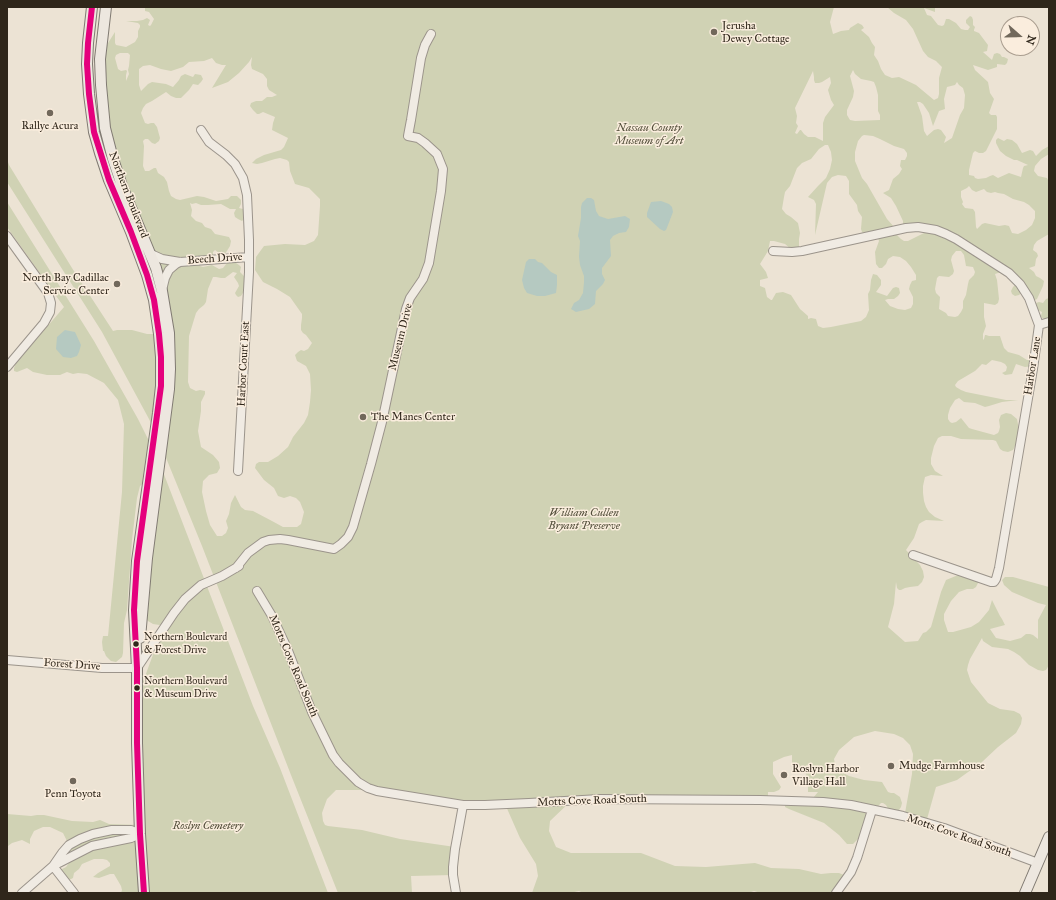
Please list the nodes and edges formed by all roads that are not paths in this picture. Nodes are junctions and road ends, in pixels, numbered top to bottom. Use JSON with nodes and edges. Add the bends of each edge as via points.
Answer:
{"nodes":[{"id":1,"x":92,"y":7,"type":"edge"},
{"id":2,"x":106,"y":7,"type":"edge"},
{"id":3,"x":431,"y":34,"type":"dead end"},
{"id":4,"x":88,"y":43,"type":"junction"},
{"id":5,"x":101,"y":45,"type":"junction"},
{"id":6,"x":201,"y":130,"type":"dead end"},
{"id":7,"x":7,"y":236,"type":"edge"},
{"id":8,"x":773,"y":251,"type":"dead end"},
{"id":9,"x":151,"y":254,"type":"junction"},
{"id":10,"x":249,"y":257,"type":"junction"},
{"id":11,"x":180,"y":262,"type":"junction"},
{"id":12,"x":162,"y":290,"type":"junction"},
{"id":13,"x":1049,"y":322,"type":"edge"},
{"id":14,"x":1039,"y":325,"type":"junction"},
{"id":15,"x":7,"y":366,"type":"edge"},
{"id":16,"x":238,"y":471,"type":"dead end"},
{"id":17,"x":913,"y":555,"type":"dead end"},
{"id":18,"x":257,"y":591,"type":"dead end"},
{"id":19,"x":7,"y":660,"type":"edge"},
{"id":20,"x":137,"y":668,"type":"junction"},
{"id":21,"x":463,"y":804,"type":"junction"},
{"id":22,"x":872,"y":810,"type":"junction"},
{"id":23,"x":140,"y":834,"type":"junction"},
{"id":24,"x":1049,"y":837,"type":"edge"},
{"id":25,"x":1038,"y":863,"type":"junction"},
{"id":26,"x":53,"y":866,"type":"junction"},
{"id":27,"x":22,"y":893,"type":"edge"},
{"id":28,"x":74,"y":893,"type":"edge"},
{"id":29,"x":144,"y":893,"type":"edge"},
{"id":30,"x":456,"y":893,"type":"edge"},
{"id":31,"x":836,"y":893,"type":"edge"},
{"id":32,"x":1025,"y":893,"type":"edge"}],
"edges":[{"from":1,"to":4,"type":"main road","name":"Northern Boulevard"},
{"from":2,"to":5,"type":"main road","name":"Northern Boulevard"},
{"from":3,"to":20,"type":"street","name":"Museum Drive","via":[[421,58],[408,136],[418,138],[437,154],[443,169],[441,191],[429,263],[423,280],[410,298],[406,309],[379,434],[353,527],[348,537],[334,549],[277,540],[236,568],[201,585],[174,613]]},
{"from":4,"to":5,"type":"main road"},
{"from":4,"to":20,"type":"main road","name":"Northern Boulevard","via":[[88,94],[94,132],[109,180],[147,275],[154,300],[161,357],[158,413],[135,586]]},
{"from":5,"to":9,"type":"main road","name":"Northern Boulevard","via":[[101,85],[108,140],[122,186]]},
{"from":6,"to":10,"type":"street","name":"Harbor Court East","via":[[209,142],[231,158],[240,170],[247,195]]},
{"from":7,"to":15,"type":"street","via":[[48,293],[51,303],[50,312],[44,323]]},
{"from":8,"to":14,"type":"street","name":"Harbor Lane","via":[[802,251],[906,228],[936,230],[956,239],[1014,277],[1029,298]]},
{"from":9,"to":11,"type":"street","name":"Beech Drive"},
{"from":9,"to":12,"type":"main road","name":"Northern Boulevard"},
{"from":10,"to":11,"type":"street","name":"Beech Drive"},
{"from":10,"to":16,"type":"street","name":"Harbor Court East"},
{"from":11,"to":12,"type":"street","name":"Beech Drive","via":[[169,270]]},
{"from":12,"to":20,"type":"main road","name":"Northern Boulevard","via":[[170,369],[168,409],[146,558]]},
{"from":13,"to":14,"type":"street"},
{"from":14,"to":17,"type":"street","name":"Harbor Lane","via":[[996,580],[992,582]]},
{"from":18,"to":21,"type":"street","name":"Motts Cove Road South","via":[[287,648],[312,712],[333,755],[352,777],[377,791]]},
{"from":19,"to":20,"type":"street","name":"Forest Drive","via":[[102,668]]},
{"from":20,"to":23,"type":"main road","name":"Northern Boulevard"},
{"from":21,"to":22,"type":"street","name":"Motts Cove Road South","via":[[600,799],[760,800],[824,802]]},
{"from":21,"to":30,"type":"street","via":[[453,867]]},
{"from":22,"to":25,"type":"street","name":"Motts Cove Road South","via":[[944,828]]},
{"from":22,"to":31,"type":"street","via":[[854,865]]},
{"from":23,"to":26,"type":"street","via":[[92,846]]},
{"from":23,"to":29,"type":"main road","name":"Northern Boulevard"},
{"from":24,"to":25,"type":"main road"},
{"from":25,"to":32,"type":"main road"},
{"from":26,"to":27,"type":"street"},
{"from":26,"to":28,"type":"street"}]}
